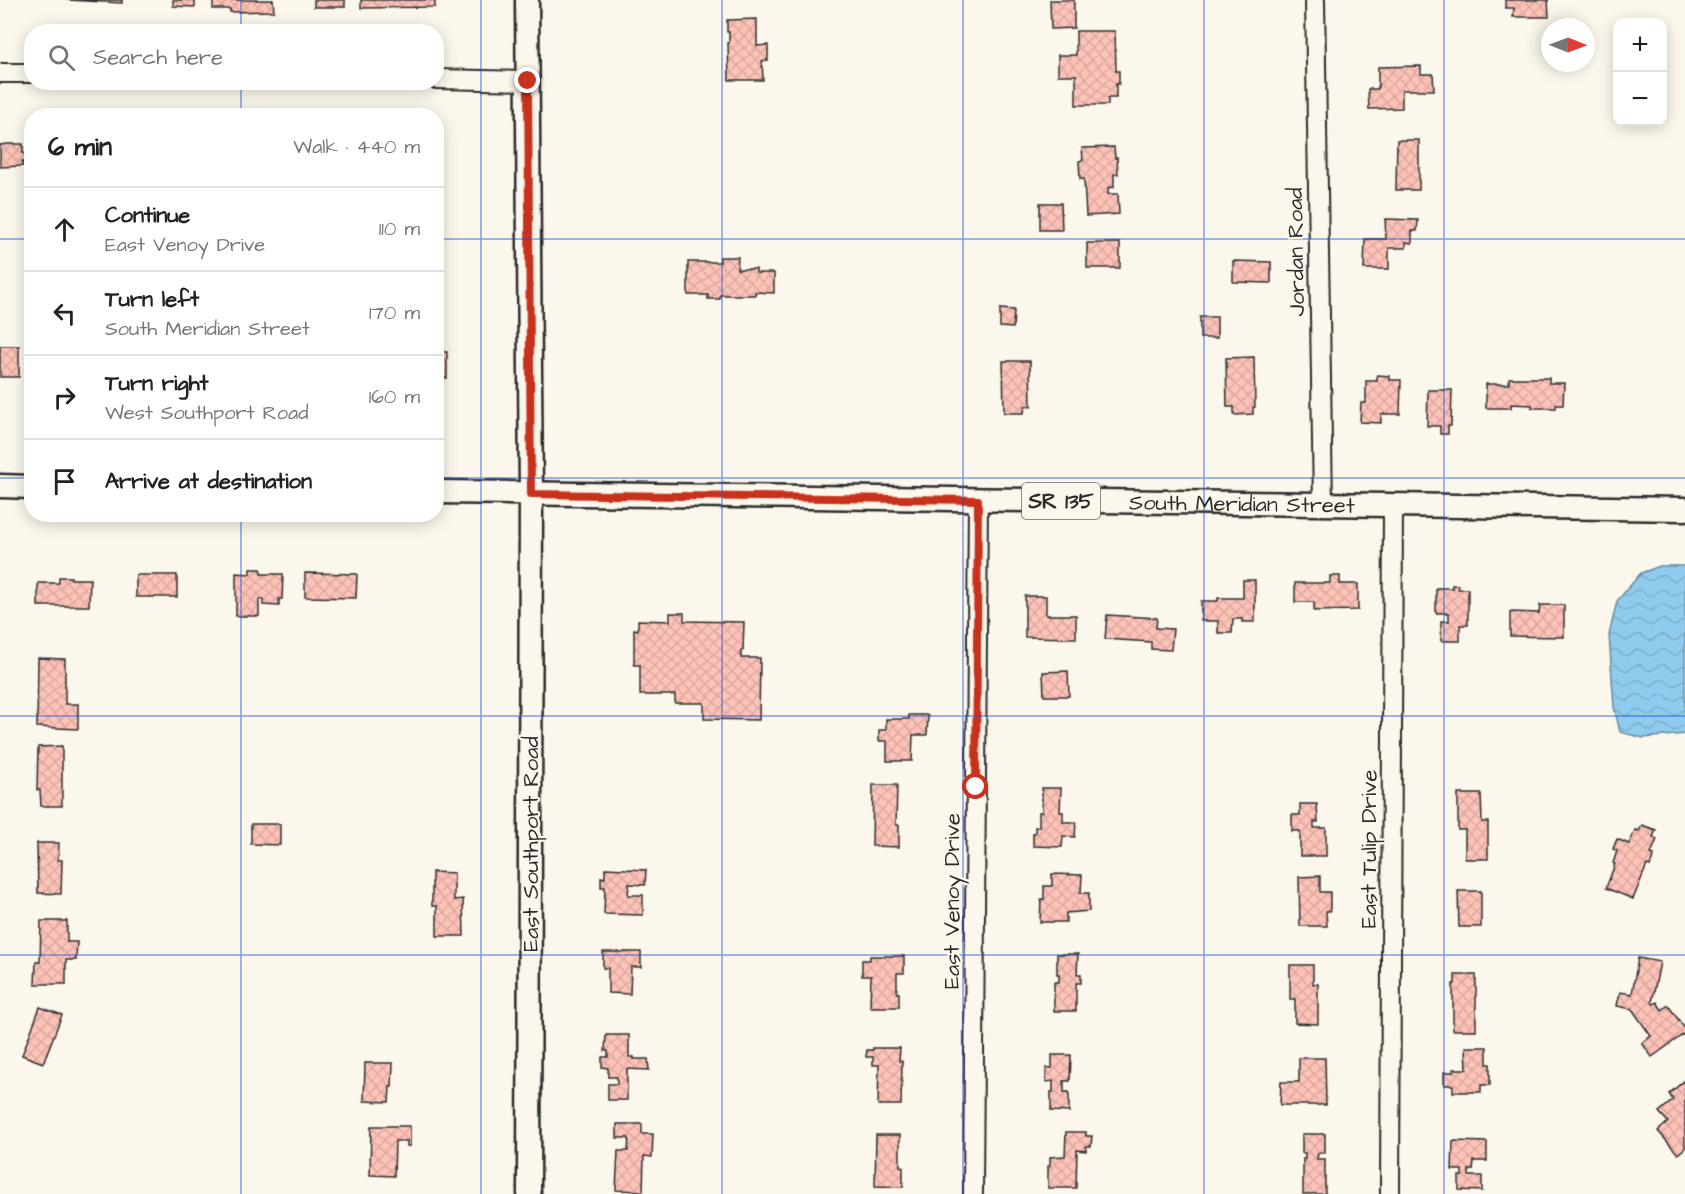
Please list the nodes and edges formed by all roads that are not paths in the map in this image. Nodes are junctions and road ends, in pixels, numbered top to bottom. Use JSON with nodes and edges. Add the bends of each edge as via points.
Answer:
{"nodes":[{"id":1,"x":527,"y":0,"type":"edge"},
{"id":2,"x":1315,"y":0,"type":"edge"},
{"id":3,"x":0,"y":73,"type":"edge"},
{"id":4,"x":24,"y":74,"type":"edge"},
{"id":5,"x":444,"y":80,"type":"edge"},
{"id":6,"x":528,"y":81,"type":"junction"},
{"id":7,"x":0,"y":486,"type":"edge"},
{"id":8,"x":24,"y":487,"type":"edge"},
{"id":9,"x":444,"y":492,"type":"edge"},
{"id":10,"x":531,"y":494,"type":"junction"},
{"id":11,"x":978,"y":500,"type":"junction"},
{"id":12,"x":1323,"y":504,"type":"junction"},
{"id":13,"x":1394,"y":505,"type":"junction"},
{"id":14,"x":1685,"y":509,"type":"edge"},
{"id":15,"x":529,"y":1194,"type":"edge"},
{"id":16,"x":973,"y":1194,"type":"edge"},
{"id":17,"x":1390,"y":1194,"type":"edge"}],
"edges":[{"from":1,"to":6,"type":"main road","name":"East Southport Road"},
{"from":2,"to":12,"type":"street","name":"Jordan Road"},
{"from":3,"to":4,"type":"street"},
{"from":5,"to":6,"type":"street"},
{"from":6,"to":10,"type":"main road","name":"East Southport Road"},
{"from":7,"to":8,"type":"main road"},
{"from":9,"to":10,"type":"main road","name":"South Meridian Street","number":"SR 135"},
{"from":10,"to":11,"type":"main road","name":"South Meridian Street","number":"SR 135"},
{"from":10,"to":15,"type":"main road","name":"East Southport Road"},
{"from":11,"to":12,"type":"main road","name":"South Meridian Street","number":"SR 135"},
{"from":11,"to":16,"type":"street","name":"East Venoy Drive"},
{"from":12,"to":13,"type":"main road","name":"South Meridian Street","number":"SR 135"},
{"from":13,"to":14,"type":"main road","name":"South Meridian Street","number":"SR 135"},
{"from":13,"to":17,"type":"street","name":"East Tulip Drive"}]}
